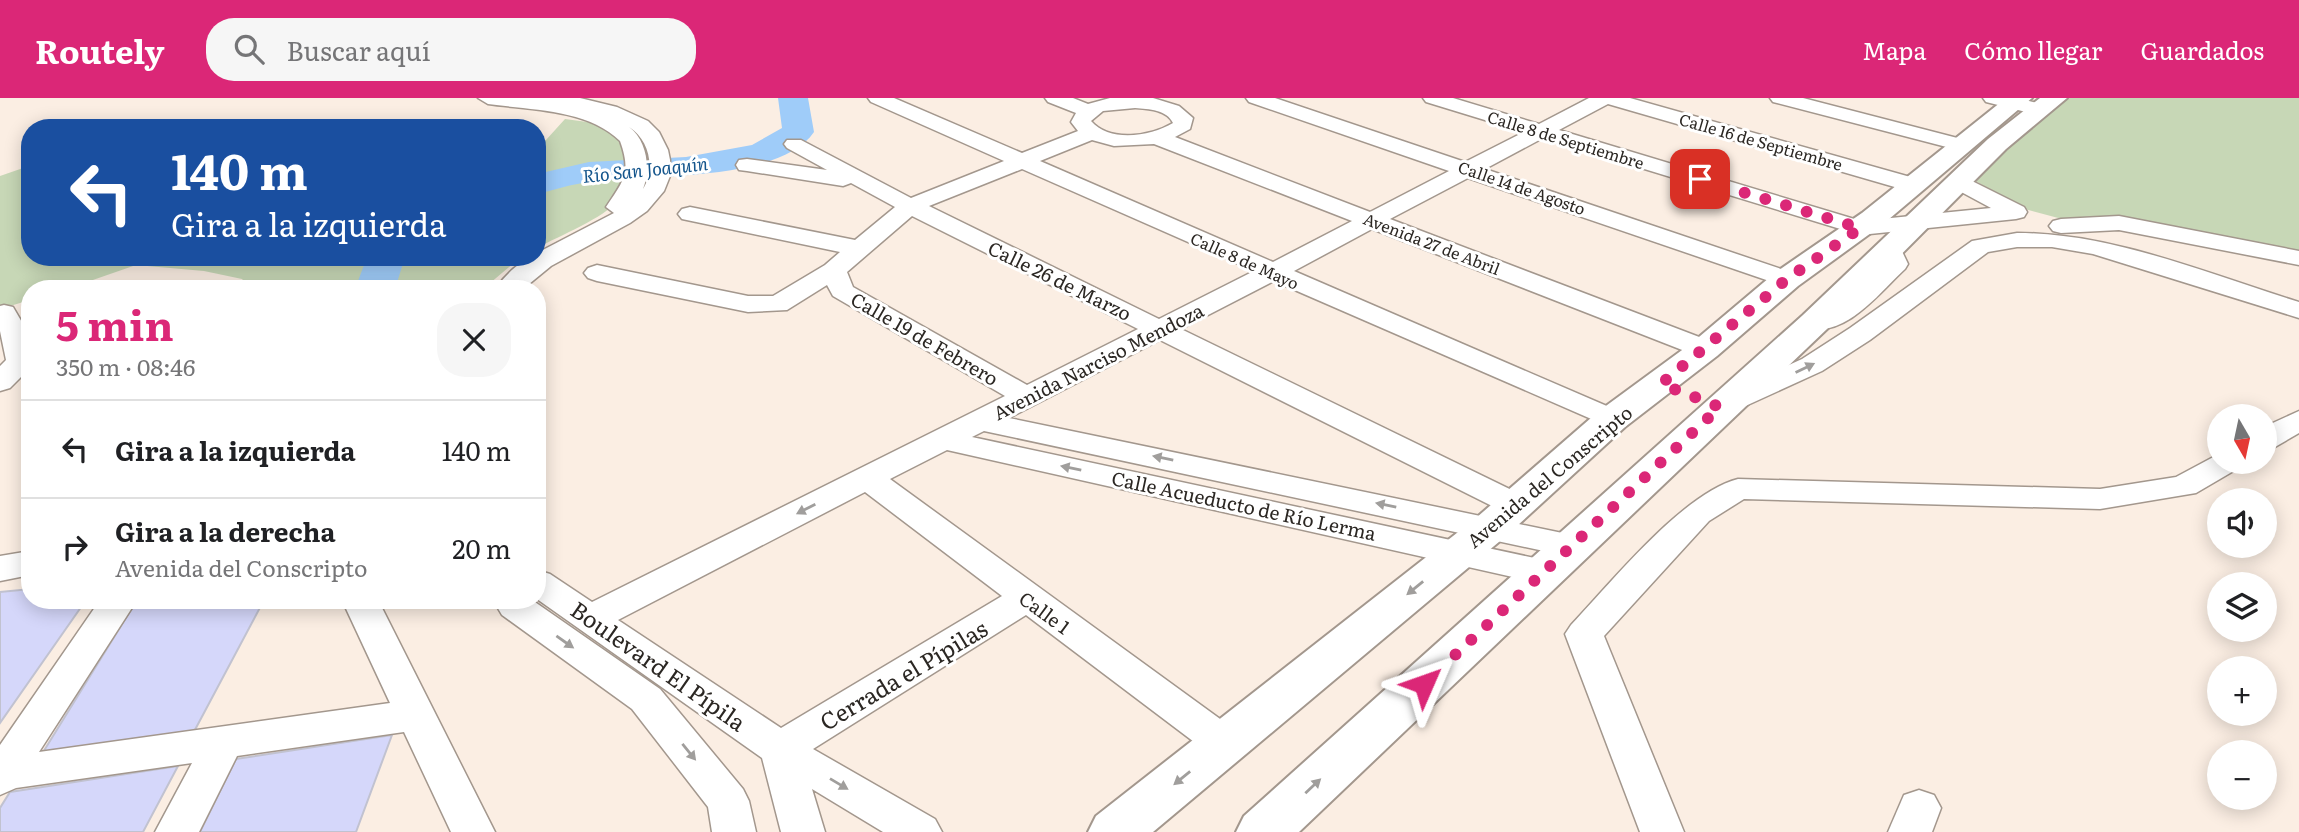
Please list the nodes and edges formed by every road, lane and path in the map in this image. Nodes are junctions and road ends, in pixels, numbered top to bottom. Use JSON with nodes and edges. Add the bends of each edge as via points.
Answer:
{"nodes":[{"id":1,"x":488,"y":98,"type":"edge"},
{"id":2,"x":543,"y":98,"type":"edge"},
{"id":3,"x":878,"y":98,"type":"edge"},
{"id":4,"x":1055,"y":98,"type":"edge"},
{"id":5,"x":1186,"y":98,"type":"edge"},
{"id":6,"x":1256,"y":98,"type":"edge"},
{"id":7,"x":1433,"y":98,"type":"edge"},
{"id":8,"x":1606,"y":98,"type":"edge"},
{"id":9,"x":1780,"y":98,"type":"edge"},
{"id":10,"x":2025,"y":101,"type":"edge"},
{"id":11,"x":1165,"y":106,"type":"junction"},
{"id":12,"x":1093,"y":112,"type":"edge"},
{"id":13,"x":1541,"y":132,"type":"junction"},
{"id":14,"x":1167,"y":135,"type":"junction"},
{"id":15,"x":794,"y":144,"type":"dead end"},
{"id":16,"x":1021,"y":161,"type":"junction"},
{"id":17,"x":1961,"y":163,"type":"junction"},
{"id":18,"x":747,"y":165,"type":"dead end"},
{"id":19,"x":1467,"y":168,"type":"junction"},
{"id":20,"x":648,"y":169,"type":"junction"},
{"id":21,"x":868,"y":183,"type":"junction"},
{"id":22,"x":1917,"y":203,"type":"junction"},
{"id":23,"x":910,"y":206,"type":"junction"},
{"id":24,"x":2014,"y":212,"type":"junction"},
{"id":25,"x":690,"y":214,"type":"dead end"},
{"id":26,"x":1378,"y":216,"type":"junction"},
{"id":27,"x":2061,"y":226,"type":"junction"},
{"id":28,"x":1860,"y":228,"type":"junction"},
{"id":29,"x":546,"y":246,"type":"edge"},
{"id":30,"x":856,"y":248,"type":"junction"},
{"id":31,"x":2299,"y":258,"type":"edge"},
{"id":32,"x":546,"y":259,"type":"edge"},
{"id":33,"x":514,"y":266,"type":"edge"},
{"id":34,"x":533,"y":266,"type":"edge"},
{"id":35,"x":834,"y":270,"type":"junction"},
{"id":36,"x":1272,"y":272,"type":"junction"},
{"id":37,"x":597,"y":274,"type":"dead end"},
{"id":38,"x":1787,"y":279,"type":"junction"},
{"id":39,"x":497,"y":280,"type":"edge"},
{"id":40,"x":516,"y":280,"type":"edge"},
{"id":41,"x":2299,"y":298,"type":"edge"},
{"id":42,"x":2299,"y":310,"type":"edge"},
{"id":43,"x":11,"y":311,"type":"edge"},
{"id":44,"x":1161,"y":329,"type":"junction"},
{"id":45,"x":1712,"y":343,"type":"junction"},
{"id":46,"x":0,"y":382,"type":"edge"},
{"id":47,"x":1661,"y":384,"type":"junction"},
{"id":48,"x":1028,"y":397,"type":"junction"},
{"id":49,"x":1720,"y":407,"type":"junction"},
{"id":50,"x":1612,"y":419,"type":"junction"},
{"id":51,"x":2299,"y":420,"type":"edge"},
{"id":52,"x":981,"y":421,"type":"junction"},
{"id":53,"x":2277,"y":433,"type":"edge"},
{"id":54,"x":943,"y":440,"type":"junction"},
{"id":55,"x":2207,"y":473,"type":"edge"},
{"id":56,"x":867,"y":478,"type":"junction"},
{"id":57,"x":1503,"y":516,"type":"junction"},
{"id":58,"x":1459,"y":552,"type":"junction"},
{"id":59,"x":1558,"y":559,"type":"junction"},
{"id":60,"x":546,"y":570,"type":"edge"},
{"id":61,"x":546,"y":587,"type":"edge"},
{"id":62,"x":1026,"y":598,"type":"junction"},
{"id":63,"x":113,"y":609,"type":"edge"},
{"id":64,"x":364,"y":609,"type":"edge"},
{"id":65,"x":519,"y":609,"type":"edge"},
{"id":66,"x":599,"y":614,"type":"junction"},
{"id":67,"x":414,"y":715,"type":"junction"},
{"id":68,"x":1224,"y":743,"type":"junction"},
{"id":69,"x":223,"y":744,"type":"junction"},
{"id":70,"x":780,"y":749,"type":"junction"},
{"id":71,"x":1,"y":775,"type":"edge"},
{"id":72,"x":177,"y":832,"type":"edge"},
{"id":73,"x":473,"y":832,"type":"edge"},
{"id":74,"x":734,"y":832,"type":"edge"},
{"id":75,"x":803,"y":832,"type":"edge"},
{"id":76,"x":920,"y":832,"type":"edge"},
{"id":77,"x":1115,"y":832,"type":"edge"},
{"id":78,"x":1263,"y":832,"type":"edge"},
{"id":79,"x":1662,"y":832,"type":"edge"}],
"edges":[{"from":1,"to":20,"type":"street","via":[[604,121],[627,135]]},
{"from":2,"to":20,"type":"street","via":[[624,116],[647,129],[656,142]]},
{"from":3,"to":16,"type":"street","name":"Calle 8 de Mayo"},
{"from":4,"to":12,"type":"street"},
{"from":5,"to":11,"type":"street"},
{"from":6,"to":19,"type":"street","name":"Calle 14 de Agosto"},
{"from":7,"to":13,"type":"street","name":"Calle 8 de Septiembre"},
{"from":8,"to":13,"type":"street","name":"Avenida Narciso Mendoza"},
{"from":8,"to":22,"type":"street","name":"Calle 16 de Septiembre"},
{"from":9,"to":17,"type":"street"},
{"from":10,"to":17,"type":"main road","name":"Avenida del Conscripto"},
{"from":11,"to":12,"type":"street","via":[[1135,102]]},
{"from":11,"to":14,"type":"street","via":[[1183,118],[1183,125]]},
{"from":12,"to":14,"type":"street","via":[[1123,141]]},
{"from":12,"to":16,"type":"street"},
{"from":13,"to":19,"type":"street","name":"Avenida Narciso Mendoza"},
{"from":13,"to":28,"type":"street","name":"Calle 8 de Septiembre"},
{"from":14,"to":26,"type":"street","name":"Avenida 27 de Abril"},
{"from":15,"to":21,"type":"street","name":"Calle 26 de Marzo"},
{"from":16,"to":23,"type":"street"},
{"from":16,"to":36,"type":"street","name":"Calle 8 de Mayo"},
{"from":17,"to":22,"type":"main road","name":"Avenida del Conscripto"},
{"from":17,"to":24,"type":"street"},
{"from":18,"to":21,"type":"street"},
{"from":19,"to":26,"type":"street","name":"Avenida Narciso Mendoza"},
{"from":19,"to":38,"type":"street","name":"Calle 14 de Agosto"},
{"from":20,"to":29,"type":"street","via":[[618,207]]},
{"from":20,"to":32,"type":"street","via":[[655,190],[634,211]]},
{"from":21,"to":23,"type":"street","name":"Calle 26 de Marzo"},
{"from":22,"to":24,"type":"street"},
{"from":22,"to":28,"type":"main road","name":"Avenida del Conscripto"},
{"from":22,"to":49,"type":"main road","name":"Avenida del Conscripto","via":[[1890,250]]},
{"from":23,"to":30,"type":"street"},
{"from":23,"to":44,"type":"street","name":"Calle 26 de Marzo"},
{"from":24,"to":27,"type":"street"},
{"from":25,"to":30,"type":"street"},
{"from":26,"to":36,"type":"street","name":"Avenida Narciso Mendoza"},
{"from":26,"to":45,"type":"street","name":"Avenida 27 de Abril"},
{"from":27,"to":31,"type":"street","via":[[2119,223]]},
{"from":27,"to":41,"type":"street"},
{"from":28,"to":38,"type":"main road","name":"Avenida del Conscripto"},
{"from":30,"to":35,"type":"street"},
{"from":33,"to":39,"type":"street"},
{"from":34,"to":40,"type":"street"},
{"from":35,"to":37,"type":"street","via":[[779,304],[748,304]]},
{"from":35,"to":48,"type":"street","name":"Calle 19 de Febrero","via":[[842,291]]},
{"from":36,"to":44,"type":"street","name":"Avenida Narciso Mendoza"},
{"from":36,"to":50,"type":"street","name":"Calle 8 de Mayo"},
{"from":38,"to":45,"type":"main road","name":"Avenida del Conscripto"},
{"from":49,"to":42,"type":"street","one_way":true,"via":[[1812,365],[1981,246],[2052,240],[2096,247]]},
{"from":43,"to":46,"type":"street","via":[[20,362]]},
{"from":44,"to":48,"type":"street","name":"Avenida Narciso Mendoza"},
{"from":44,"to":57,"type":"street","name":"Calle 26 de Marzo"},
{"from":45,"to":47,"type":"main road","name":"Avenida del Conscripto"},
{"from":47,"to":49,"type":"main road"},
{"from":47,"to":50,"type":"main road","name":"Avenida del Conscripto"},
{"from":48,"to":52,"type":"street","name":"Avenida Narciso Mendoza"},
{"from":49,"to":59,"type":"main road","name":"Avenida del Conscripto"},
{"from":50,"to":57,"type":"main road","name":"Avenida del Conscripto"},
{"from":51,"to":53,"type":"street"},
{"from":52,"to":54,"type":"street","name":"Avenida Narciso Mendoza"},
{"from":57,"to":52,"type":"street","name":"Calle Acueducto de Río Lerma","one_way":true},
{"from":54,"to":56,"type":"street","name":"Avenida Narciso Mendoza"},
{"from":58,"to":54,"type":"street","name":"Calle Acueducto de Río Lerma","one_way":true},
{"from":55,"to":79,"type":"street","via":[[2185,486],[2100,499],[1738,489],[1697,514],[1584,634]]},
{"from":56,"to":62,"type":"street","name":"Calle 1"},
{"from":56,"to":66,"type":"street","name":"Avenida Narciso Mendoza","one_way":true},
{"from":57,"to":58,"type":"main road","name":"Avenida del Conscripto"},
{"from":57,"to":59,"type":"street","name":"Calle Acueducto de Río Lerma"},
{"from":58,"to":59,"type":"street","name":"Calle Acueducto de Río Lerma"},
{"from":58,"to":68,"type":"main road","name":"Avenida del Conscripto","one_way":true},
{"from":78,"to":59,"type":"main road","name":"Avenida del Conscripto","one_way":true},
{"from":60,"to":66,"type":"street","name":"Boulevard El Pípila"},
{"from":61,"to":66,"type":"street","name":"Boulevard El Pípila"},
{"from":62,"to":68,"type":"street","name":"Calle 1"},
{"from":62,"to":70,"type":"street","name":"Cerrada el Pípilas"},
{"from":63,"to":71,"type":"street"},
{"from":64,"to":67,"type":"street"},
{"from":65,"to":74,"type":"street","one_way":true,"via":[[646,699],[728,801]]},
{"from":66,"to":70,"type":"street","name":"Boulevard El Pípila"},
{"from":67,"to":69,"type":"street"},
{"from":67,"to":73,"type":"street"},
{"from":68,"to":77,"type":"main road","name":"Avenida del Conscripto","one_way":true},
{"from":69,"to":71,"type":"street"},
{"from":69,"to":72,"type":"street"},
{"from":70,"to":75,"type":"street"},
{"from":70,"to":76,"type":"street","name":"Boulevard El Pípila","one_way":true}]}
